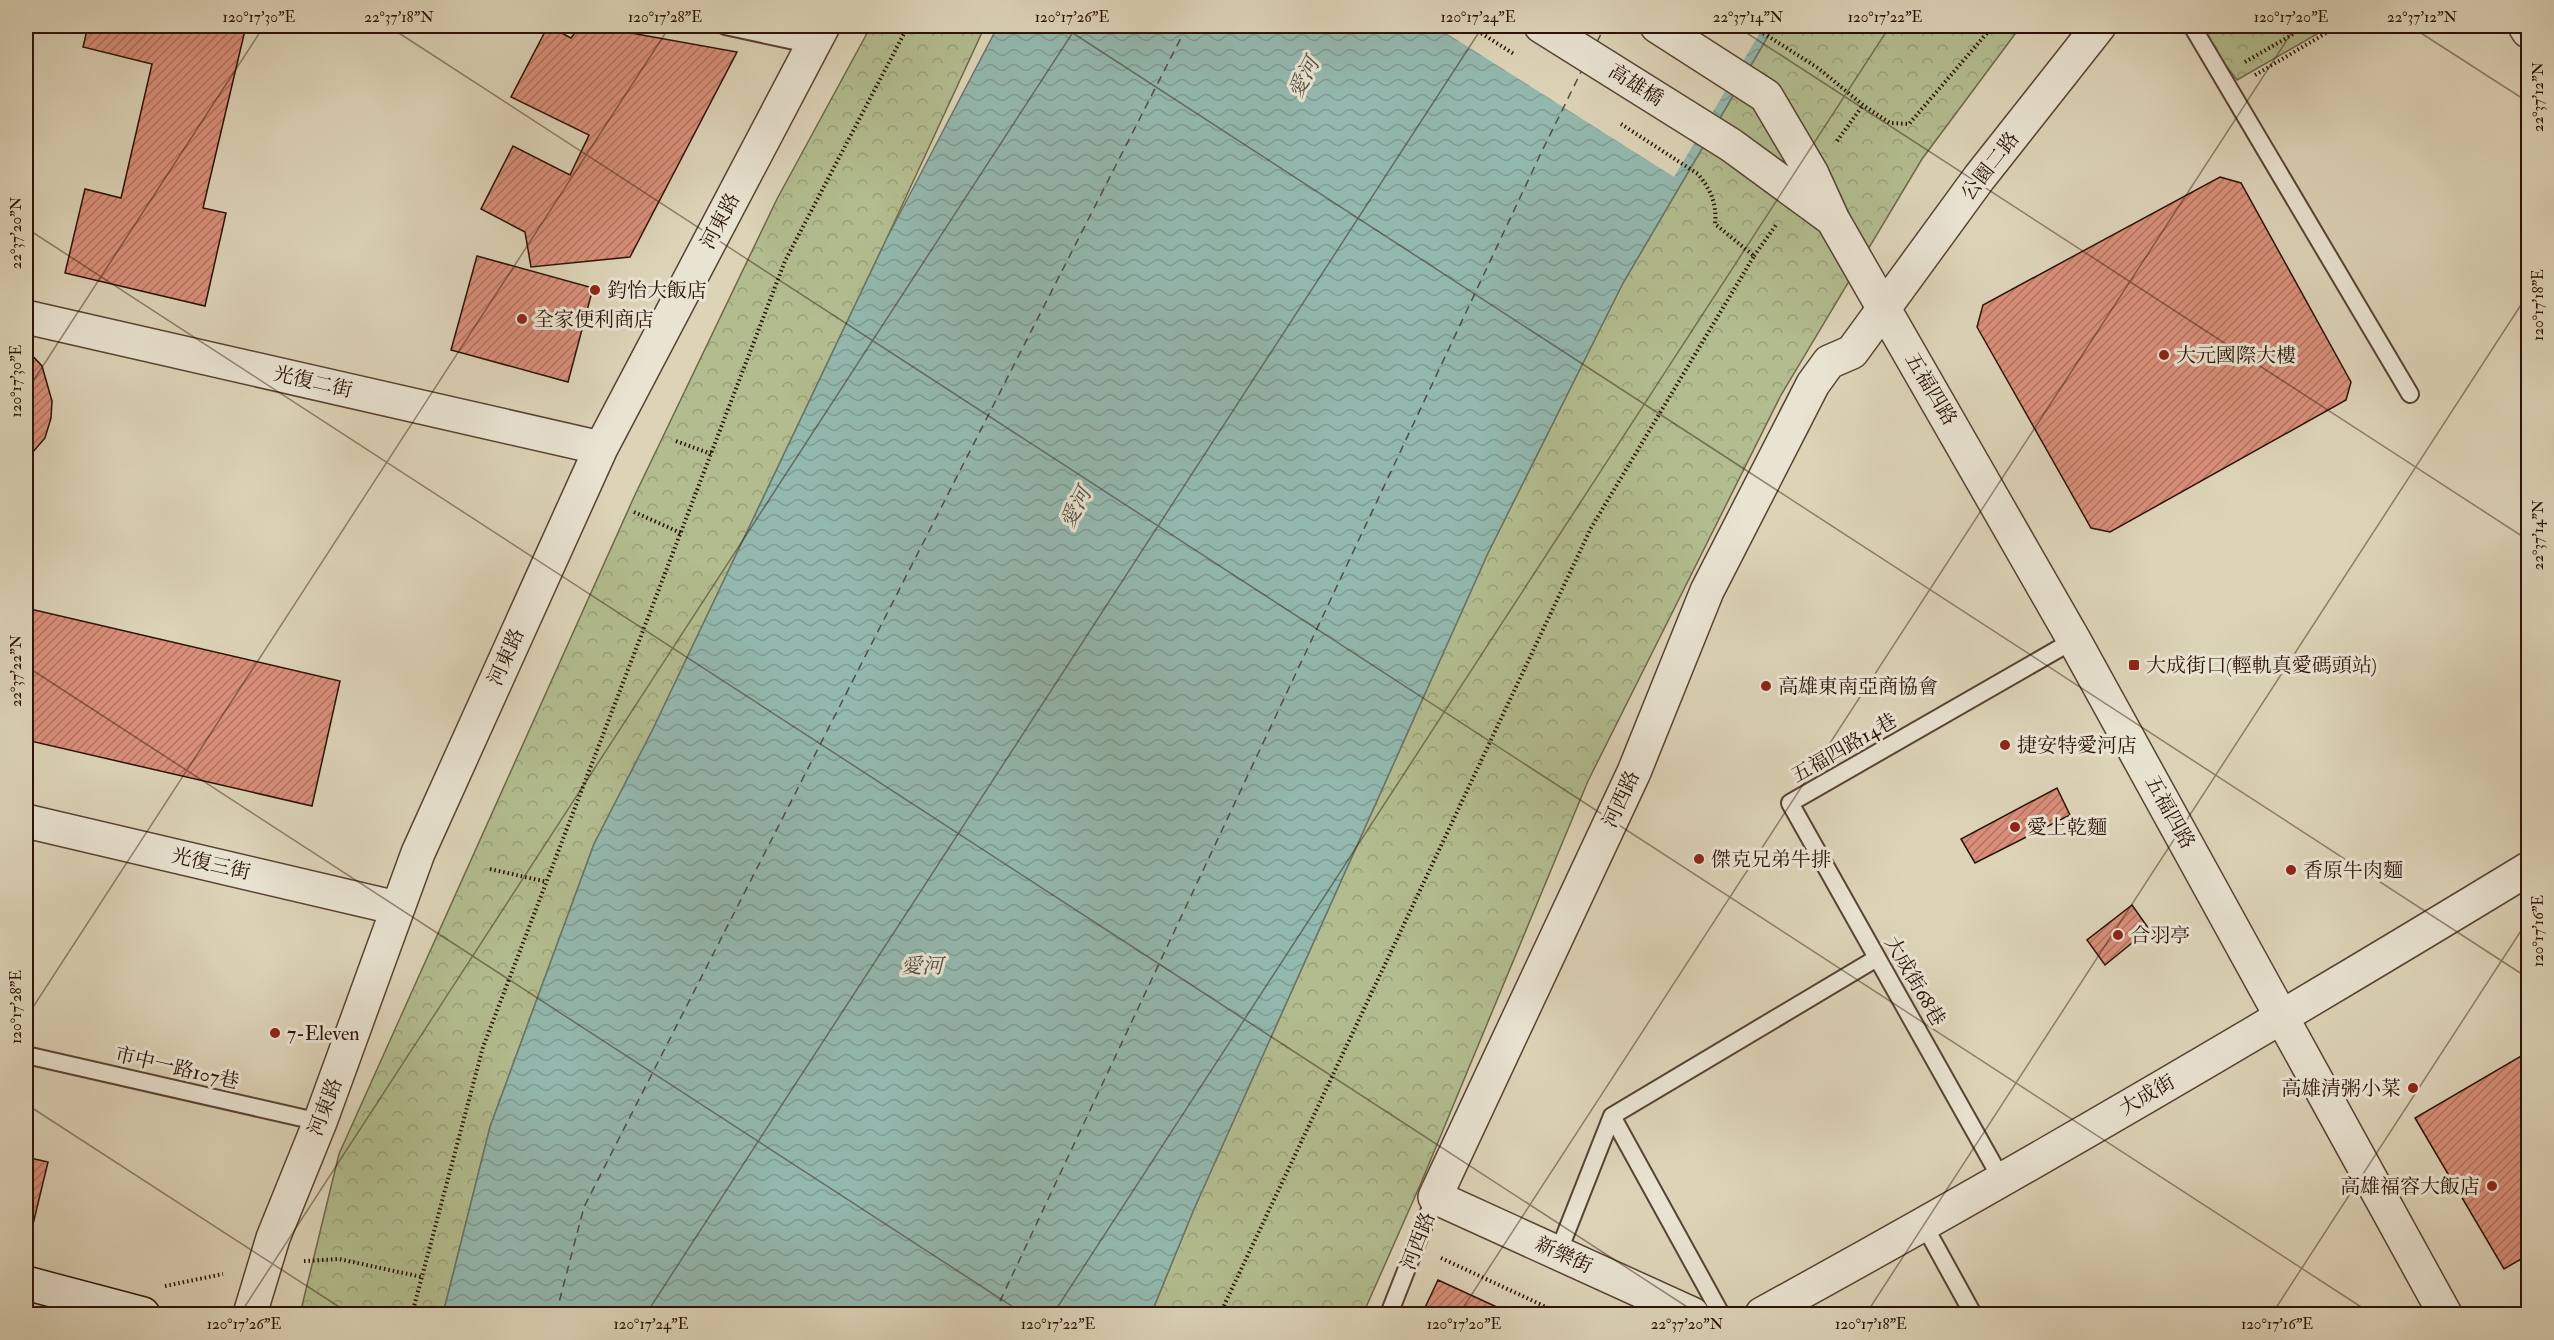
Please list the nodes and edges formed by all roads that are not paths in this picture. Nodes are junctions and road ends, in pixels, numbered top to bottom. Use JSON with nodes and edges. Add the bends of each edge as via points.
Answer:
{"nodes":[{"id":1,"x":725,"y":26,"type":"edge"},
{"id":2,"x":1541,"y":26,"type":"edge"},
{"id":3,"x":1658,"y":26,"type":"edge"},
{"id":4,"x":2099,"y":26,"type":"edge"},
{"id":5,"x":2192,"y":26,"type":"edge"},
{"id":6,"x":2525,"y":26,"type":"edge"},
{"id":7,"x":2529,"y":31,"type":"edge"},
{"id":8,"x":818,"y":35,"type":"edge"},
{"id":9,"x":1731,"y":146,"type":"joint"},
{"id":10,"x":1833,"y":220,"type":"junction"},
{"id":11,"x":1884,"y":308,"type":"junction"},
{"id":12,"x":26,"y":317,"type":"edge"},
{"id":13,"x":2410,"y":394,"type":"dead end"},
{"id":14,"x":601,"y":448,"type":"junction"},
{"id":15,"x":2074,"y":640,"type":"junction"},
{"id":16,"x":1790,"y":803,"type":"joint"},
{"id":17,"x":26,"y":820,"type":"edge"},
{"id":18,"x":2529,"y":869,"type":"edge"},
{"id":19,"x":397,"y":908,"type":"junction"},
{"id":20,"x":1877,"y":958,"type":"junction"},
{"id":21,"x":2283,"y":1017,"type":"junction"},
{"id":22,"x":26,"y":1055,"type":"edge"},
{"id":23,"x":1612,"y":1116,"type":"junction"},
{"id":24,"x":320,"y":1122,"type":"junction"},
{"id":25,"x":2002,"y":1180,"type":"junction"},
{"id":26,"x":1435,"y":1197,"type":"junction"},
{"id":27,"x":1924,"y":1225,"type":"junction"},
{"id":28,"x":1558,"y":1253,"type":"junction"},
{"id":29,"x":26,"y":1283,"type":"edge"},
{"id":30,"x":142,"y":1314,"type":"edge"},
{"id":31,"x":250,"y":1314,"type":"edge"},
{"id":32,"x":1389,"y":1314,"type":"edge"},
{"id":33,"x":1692,"y":1314,"type":"edge"},
{"id":34,"x":1721,"y":1314,"type":"edge"},
{"id":35,"x":1762,"y":1314,"type":"edge"},
{"id":36,"x":1973,"y":1314,"type":"edge"},
{"id":37,"x":2445,"y":1314,"type":"edge"}],
"edges":[{"from":1,"to":8,"type":"lane"},
{"from":2,"to":9,"type":"street","name":"高雄橋"},
{"from":3,"to":10,"type":"street","name":"五福四路","via":[[1766,96],[1812,174]]},
{"from":4,"to":11,"type":"street","name":"公園二路","via":[[1979,178]]},
{"from":5,"to":13,"type":"lane"},
{"from":6,"to":7,"type":"street"},
{"from":8,"to":14,"type":"street","name":"河東路"},
{"from":9,"to":10,"type":"street","name":"五福四路"},
{"from":10,"to":11,"type":"street","name":"五福四路"},
{"from":11,"to":15,"type":"street","name":"五福四路"},
{"from":11,"to":26,"type":"street","name":"河西路","via":[[1852,352],[1829,362],[1813,384],[1707,591],[1634,772]]},
{"from":12,"to":14,"type":"street","name":"光復二街"},
{"from":14,"to":19,"type":"street","name":"河東路","via":[[418,853]]},
{"from":15,"to":16,"type":"lane","name":"五福四路14巷"},
{"from":15,"to":21,"type":"street","name":"五福四路"},
{"from":16,"to":20,"type":"lane","name":"大成街68巷"},
{"from":17,"to":19,"type":"street","name":"光復三街"},
{"from":18,"to":21,"type":"street","name":"大成街"},
{"from":19,"to":24,"type":"street","name":"河東路"},
{"from":20,"to":23,"type":"lane"},
{"from":20,"to":25,"type":"lane","name":"大成街68巷"},
{"from":21,"to":25,"type":"street","name":"大成街"},
{"from":21,"to":37,"type":"street","name":"五福四路"},
{"from":22,"to":24,"type":"lane","name":"市中一路107巷"},
{"from":23,"to":28,"type":"lane"},
{"from":23,"to":34,"type":"lane"},
{"from":24,"to":31,"type":"street","name":"河東路","via":[[273,1238]]},
{"from":25,"to":27,"type":"street","name":"大成街"},
{"from":26,"to":28,"type":"street","name":"新樂街"},
{"from":26,"to":32,"type":"lane","name":"河西路"},
{"from":27,"to":35,"type":"street","name":"大成街"},
{"from":27,"to":36,"type":"lane"},
{"from":28,"to":33,"type":"street","name":"新樂街"},
{"from":29,"to":30,"type":"street"}]}
